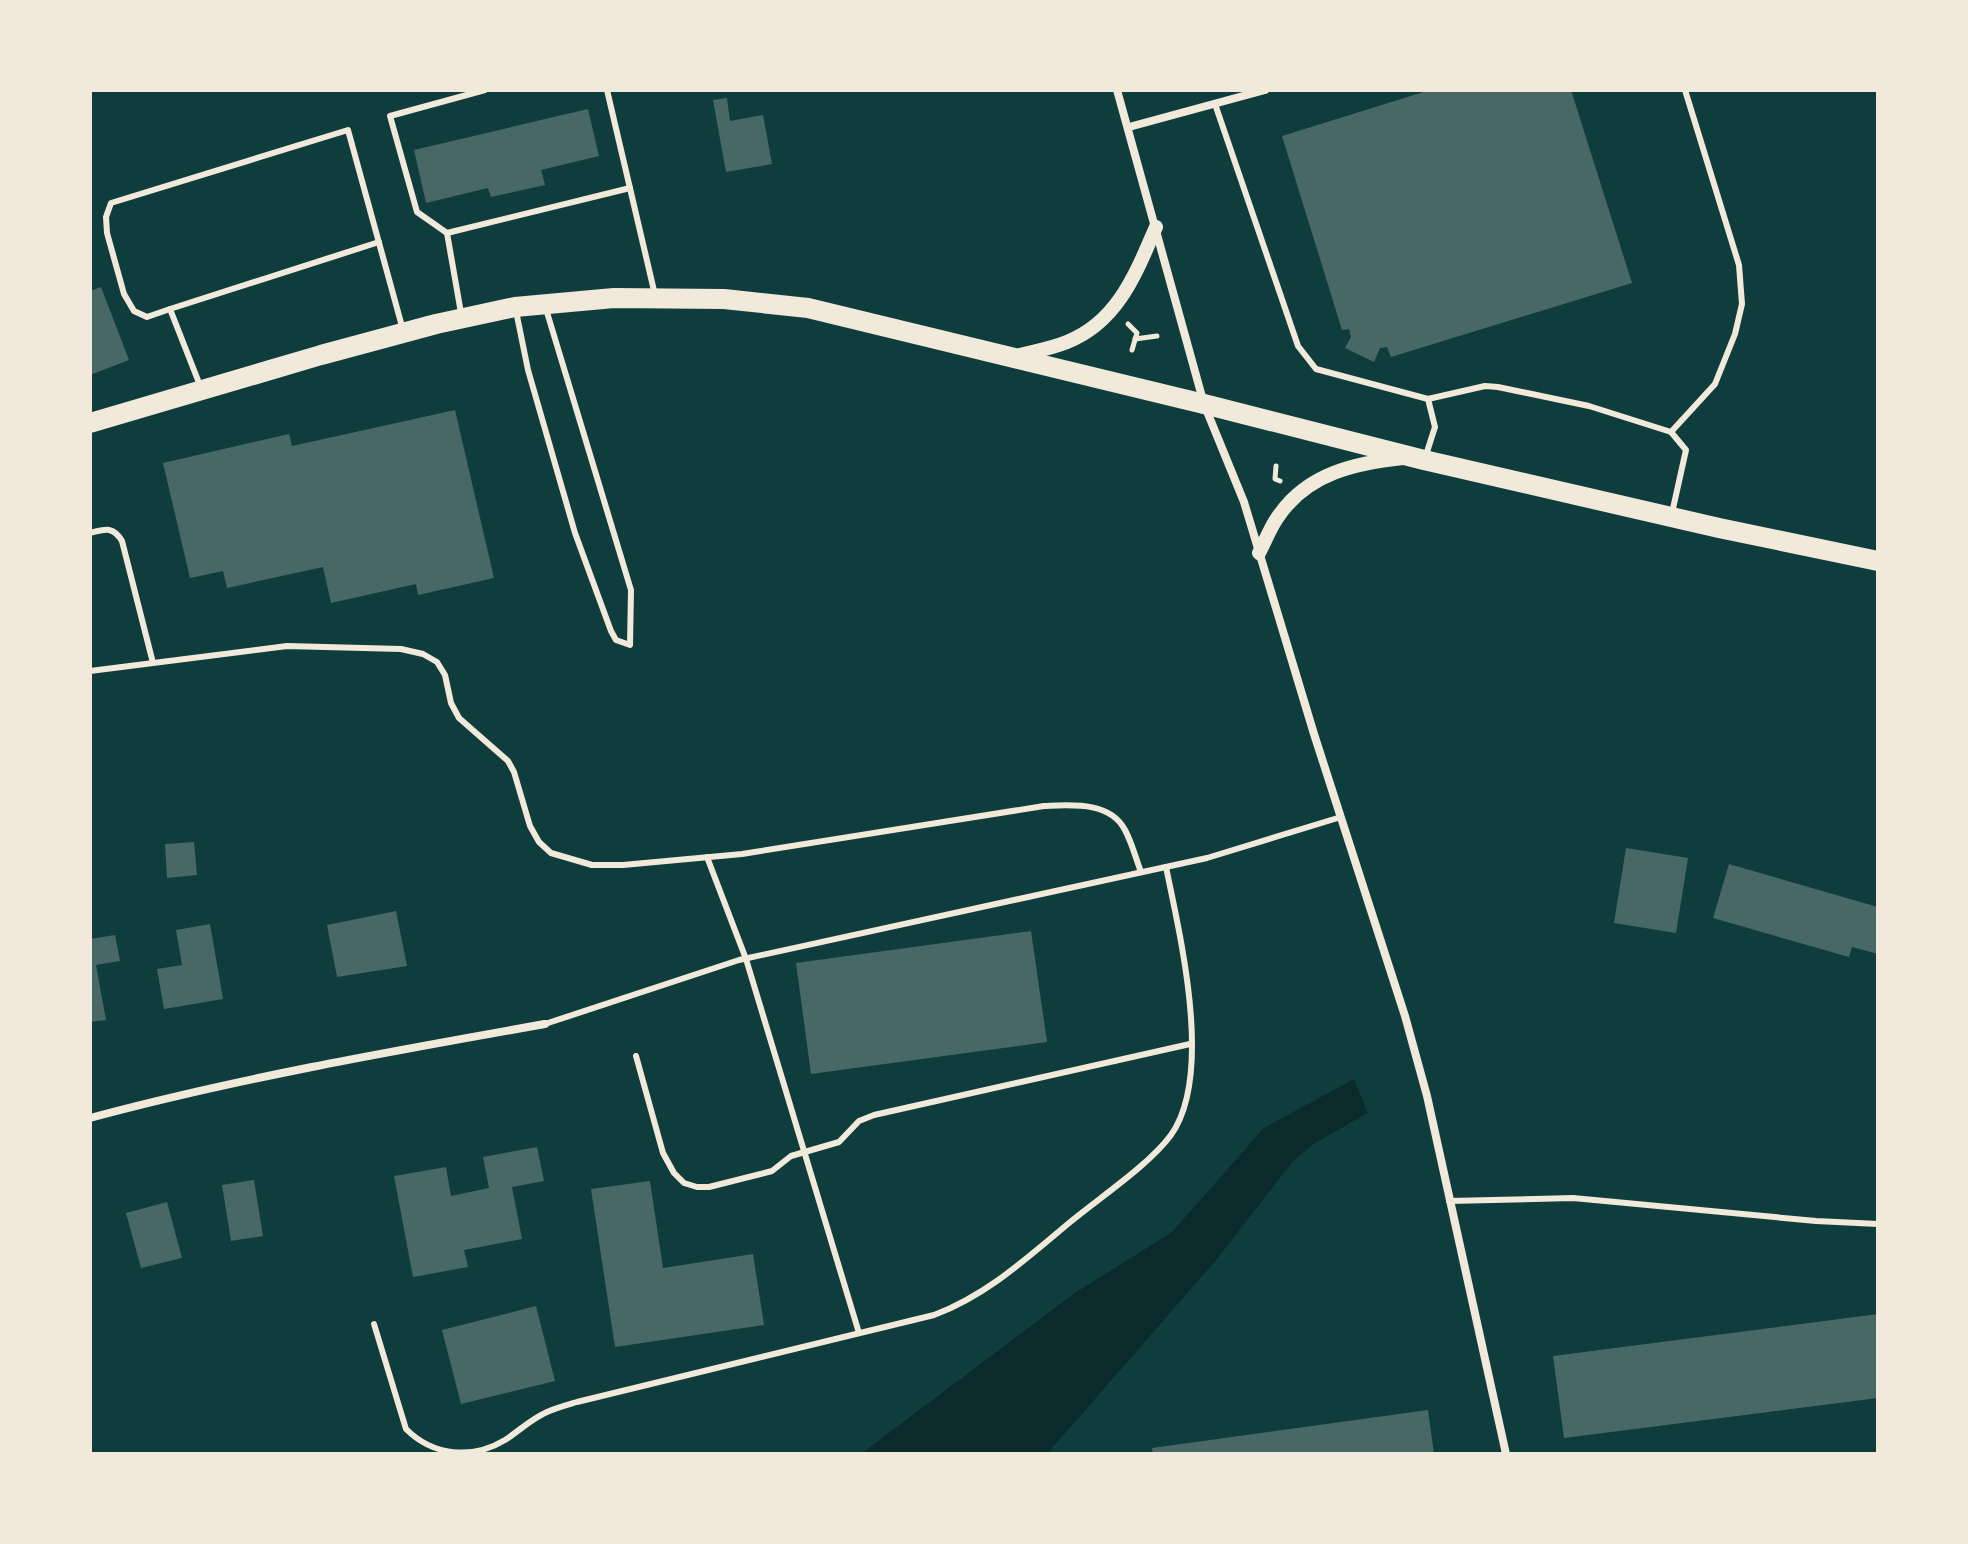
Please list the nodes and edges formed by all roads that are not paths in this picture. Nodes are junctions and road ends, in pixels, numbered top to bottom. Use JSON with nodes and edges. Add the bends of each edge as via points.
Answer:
{"nodes":[{"id":1,"x":485,"y":90,"type":"edge"},
{"id":2,"x":607,"y":90,"type":"edge"},
{"id":3,"x":1117,"y":90,"type":"edge"},
{"id":4,"x":1265,"y":90,"type":"edge"},
{"id":5,"x":1685,"y":90,"type":"edge"},
{"id":6,"x":1215,"y":104,"type":"junction"},
{"id":7,"x":1129,"y":127,"type":"junction"},
{"id":8,"x":630,"y":188,"type":"junction"},
{"id":9,"x":1156,"y":227,"type":"junction"},
{"id":10,"x":447,"y":233,"type":"junction"},
{"id":11,"x":379,"y":242,"type":"junction"},
{"id":12,"x":656,"y":298,"type":"junction"},
{"id":13,"x":545,"y":305,"type":"junction"},
{"id":14,"x":515,"y":307,"type":"junction"},
{"id":15,"x":170,"y":309,"type":"junction"},
{"id":16,"x":462,"y":319,"type":"junction"},
{"id":17,"x":404,"y":333,"type":"junction"},
{"id":18,"x":1007,"y":358,"type":"junction"},
{"id":19,"x":202,"y":390,"type":"junction"},
{"id":20,"x":1428,"y":399,"type":"junction"},
{"id":21,"x":1204,"y":404,"type":"junction"},
{"id":22,"x":90,"y":423,"type":"edge"},
{"id":23,"x":1671,"y":432,"type":"junction"},
{"id":24,"x":1419,"y":458,"type":"junction"},
{"id":25,"x":1671,"y":517,"type":"junction"},
{"id":26,"x":90,"y":533,"type":"edge"},
{"id":27,"x":1259,"y":553,"type":"junction"},
{"id":28,"x":1878,"y":561,"type":"edge"},
{"id":29,"x":153,"y":663,"type":"junction"},
{"id":30,"x":90,"y":671,"type":"edge"},
{"id":31,"x":1341,"y":817,"type":"junction"},
{"id":32,"x":707,"y":857,"type":"junction"},
{"id":33,"x":1166,"y":867,"type":"junction"},
{"id":34,"x":1141,"y":872,"type":"junction"},
{"id":35,"x":746,"y":959,"type":"junction"},
{"id":36,"x":545,"y":1024,"type":"joint"},
{"id":37,"x":1190,"y":1044,"type":"junction"},
{"id":38,"x":636,"y":1056,"type":"dead end"},
{"id":39,"x":90,"y":1118,"type":"edge"},
{"id":40,"x":804,"y":1152,"type":"junction"},
{"id":41,"x":1449,"y":1201,"type":"junction"},
{"id":42,"x":1878,"y":1224,"type":"edge"},
{"id":43,"x":374,"y":1324,"type":"dead end"},
{"id":44,"x":859,"y":1333,"type":"junction"},
{"id":45,"x":1506,"y":1454,"type":"edge"}],
"edges":[{"from":1,"to":10,"type":"lane","via":[[390,116],[417,212]]},
{"from":2,"to":8,"type":"lane"},
{"from":3,"to":7,"type":"street"},
{"from":4,"to":6,"type":"street"},
{"from":5,"to":23,"type":"lane","via":[[1739,265],[1742,304],[1715,384]]},
{"from":6,"to":7,"type":"street"},
{"from":6,"to":20,"type":"lane","via":[[1298,346],[1316,369]]},
{"from":7,"to":9,"type":"street"},
{"from":8,"to":10,"type":"lane"},
{"from":8,"to":12,"type":"lane"},
{"from":9,"to":18,"type":"street","via":[[1135,277],[1100,321],[1067,342]]},
{"from":9,"to":21,"type":"street"},
{"from":10,"to":16,"type":"lane"},
{"from":11,"to":15,"type":"lane"},
{"from":11,"to":15,"type":"lane","via":[[348,130],[111,203],[107,233],[124,294],[134,311],[147,317]]},
{"from":11,"to":17,"type":"lane"},
{"from":12,"to":13,"type":"main road"},
{"from":12,"to":18,"type":"main road","via":[[808,308]]},
{"from":13,"to":14,"type":"main road"},
{"from":13,"to":14,"type":"lane","via":[[631,590],[630,645],[616,640],[611,631],[575,533]]},
{"from":14,"to":16,"type":"main road"},
{"from":15,"to":19,"type":"lane"},
{"from":16,"to":17,"type":"main road"},
{"from":17,"to":19,"type":"main road"},
{"from":18,"to":21,"type":"main road"},
{"from":19,"to":22,"type":"main road"},
{"from":20,"to":23,"type":"lane","via":[[1498,387],[1589,406]]},
{"from":20,"to":24,"type":"lane","via":[[1435,427]]},
{"from":21,"to":24,"type":"main road"},
{"from":21,"to":27,"type":"street"},
{"from":23,"to":25,"type":"lane","via":[[1686,450]]},
{"from":24,"to":25,"type":"main road"},
{"from":24,"to":27,"type":"street","via":[[1370,462],[1335,471],[1311,485],[1279,514]]},
{"from":25,"to":28,"type":"main road"},
{"from":26,"to":29,"type":"lane","via":[[107,528],[122,541]]},
{"from":27,"to":31,"type":"street"},
{"from":29,"to":30,"type":"lane"},
{"from":29,"to":32,"type":"lane","via":[[287,646],[423,654],[445,675],[459,718],[508,761],[530,826],[551,853],[592,865]]},
{"from":31,"to":33,"type":"lane"},
{"from":31,"to":41,"type":"street","via":[[1414,1048]]},
{"from":32,"to":34,"type":"lane","via":[[1077,805],[1116,818]]},
{"from":32,"to":35,"type":"lane"},
{"from":33,"to":34,"type":"lane"},
{"from":33,"to":37,"type":"lane","via":[[1187,969]]},
{"from":34,"to":35,"type":"lane"},
{"from":35,"to":36,"type":"lane"},
{"from":35,"to":40,"type":"lane"},
{"from":36,"to":39,"type":"street","via":[[387,1052]]},
{"from":37,"to":40,"type":"lane","via":[[874,1115],[859,1121],[839,1142]]},
{"from":37,"to":44,"type":"lane","via":[[1191,1075],[1180,1119],[1141,1164],[963,1304]]},
{"from":38,"to":40,"type":"lane","via":[[663,1153],[684,1183],[709,1187],[772,1171]]},
{"from":40,"to":44,"type":"lane"},
{"from":41,"to":42,"type":"lane","via":[[1573,1198]]},
{"from":41,"to":45,"type":"street"},
{"from":43,"to":44,"type":"lane","via":[[406,1429],[418,1441],[453,1454],[502,1442],[547,1412],[577,1402]]}]}
